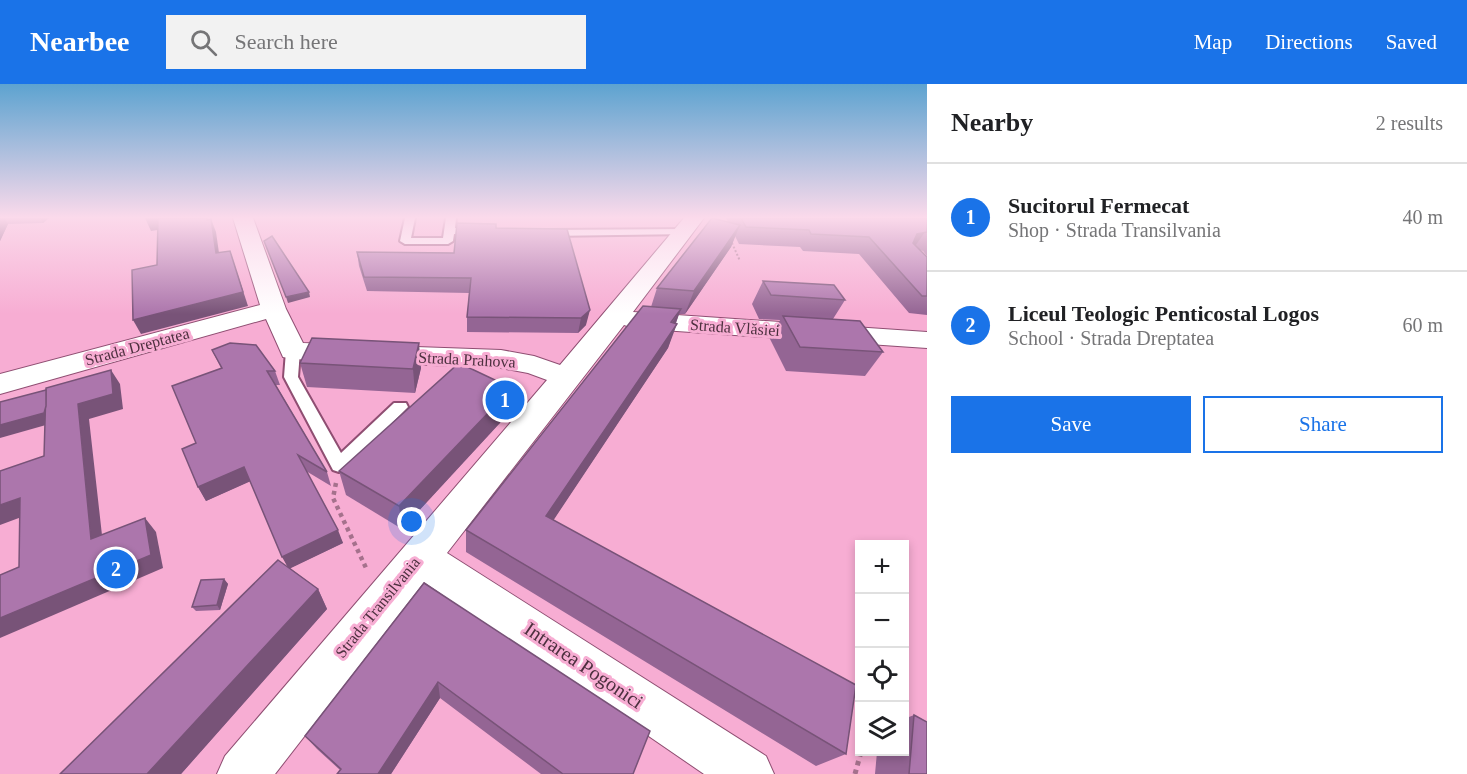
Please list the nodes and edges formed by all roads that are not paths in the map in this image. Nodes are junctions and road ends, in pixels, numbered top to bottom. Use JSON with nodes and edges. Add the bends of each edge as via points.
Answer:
{"nodes":[{"id":1,"x":254,"y":250,"type":"edge"},
{"id":2,"x":661,"y":250,"type":"edge"},
{"id":3,"x":274,"y":309,"type":"junction"},
{"id":4,"x":614,"y":319,"type":"junction"},
{"id":5,"x":927,"y":340,"type":"edge"},
{"id":6,"x":293,"y":351,"type":"junction"},
{"id":7,"x":565,"y":377,"type":"junction"},
{"id":8,"x":0,"y":384,"type":"edge"},
{"id":9,"x":400,"y":407,"type":"dead end"},
{"id":10,"x":419,"y":556,"type":"junction"},
{"id":11,"x":243,"y":774,"type":"edge"},
{"id":12,"x":748,"y":774,"type":"edge"}],
"edges":[{"from":1,"to":3,"type":"street"},
{"from":2,"to":4,"type":"street","name":"Strada Transilvania"},
{"from":3,"to":6,"type":"street"},
{"from":3,"to":8,"type":"street","name":"Strada Dreptatea"},
{"from":4,"to":5,"type":"street","name":"Strada Vlăsiei"},
{"from":4,"to":7,"type":"street","name":"Strada Transilvania"},
{"from":6,"to":7,"type":"street","name":"Strada Prahova","via":[[501,359],[534,365]]},
{"from":6,"to":9,"type":"lane","via":[[291,377],[339,465]]},
{"from":7,"to":10,"type":"street","name":"Strada Transilvania"},
{"from":10,"to":11,"type":"street","name":"Strada Transilvania"},
{"from":10,"to":12,"type":"street","name":"Intrarea Pogonici"}]}
